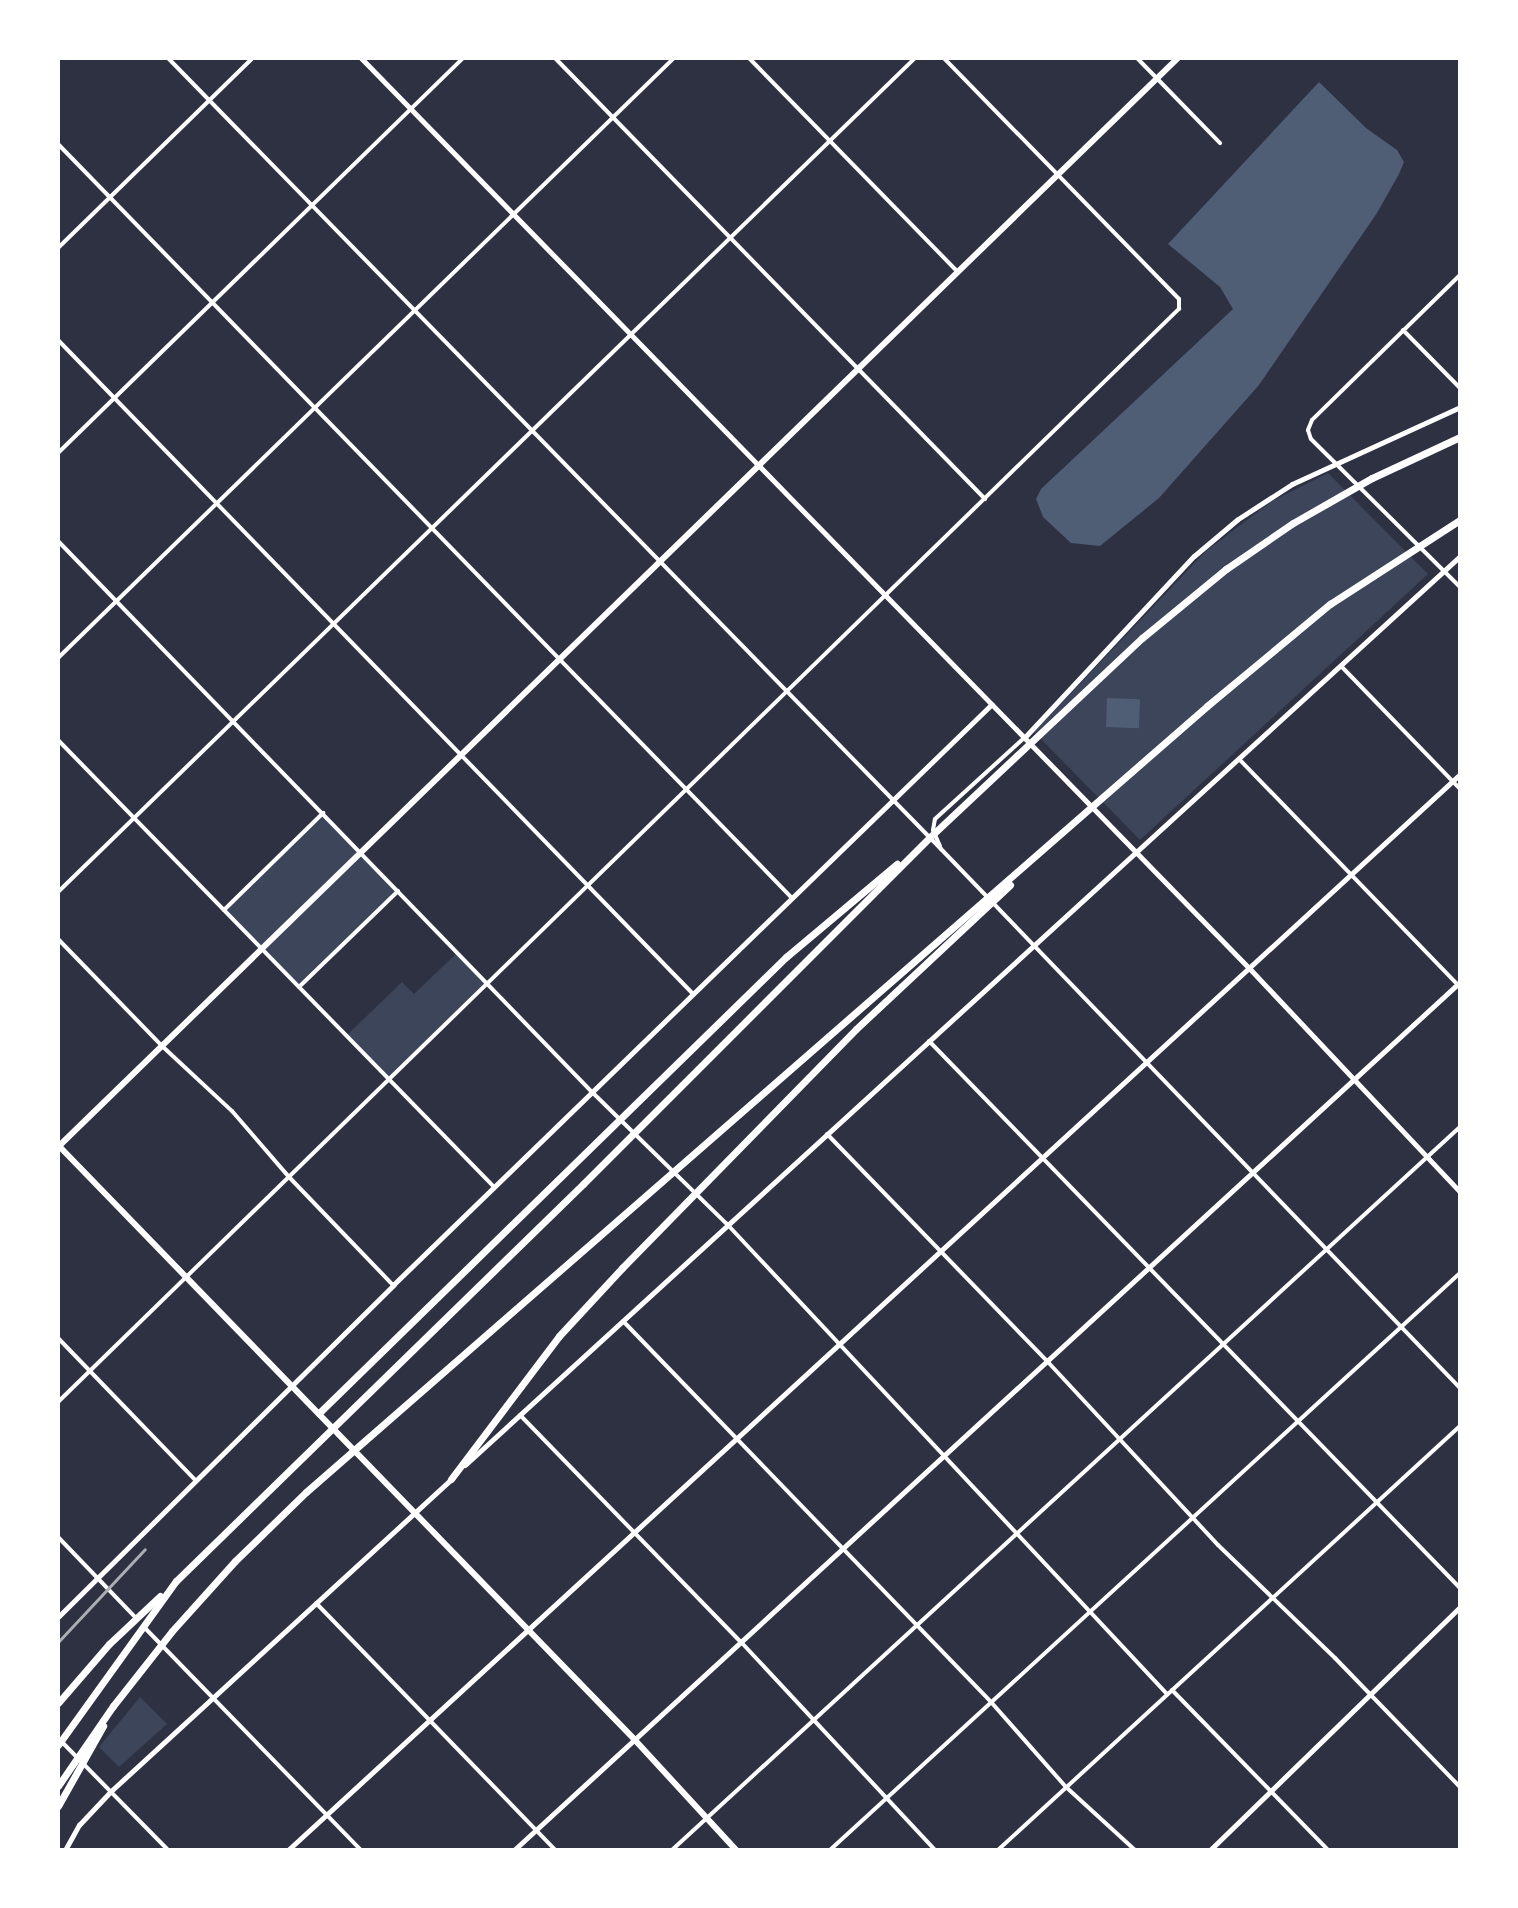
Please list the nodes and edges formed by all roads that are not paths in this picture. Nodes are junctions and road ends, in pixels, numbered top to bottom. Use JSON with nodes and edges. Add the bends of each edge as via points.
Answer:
{"nodes":[{"id":1,"x":168,"y":58,"type":"edge"},
{"id":2,"x":253,"y":58,"type":"edge"},
{"id":3,"x":361,"y":58,"type":"edge"},
{"id":4,"x":463,"y":58,"type":"edge"},
{"id":5,"x":555,"y":58,"type":"edge"},
{"id":6,"x":674,"y":58,"type":"edge"},
{"id":7,"x":749,"y":58,"type":"edge"},
{"id":8,"x":915,"y":58,"type":"edge"},
{"id":9,"x":944,"y":58,"type":"edge"},
{"id":10,"x":1137,"y":58,"type":"edge"},
{"id":11,"x":1178,"y":58,"type":"edge"},
{"id":12,"x":1157,"y":79,"type":"junction"},
{"id":13,"x":209,"y":101,"type":"junction"},
{"id":14,"x":411,"y":109,"type":"junction"},
{"id":15,"x":613,"y":117,"type":"junction"},
{"id":16,"x":830,"y":141,"type":"junction"},
{"id":17,"x":1220,"y":143,"type":"dead end"},
{"id":18,"x":58,"y":144,"type":"edge"},
{"id":19,"x":1058,"y":175,"type":"junction"},
{"id":20,"x":110,"y":197,"type":"junction"},
{"id":21,"x":311,"y":206,"type":"junction"},
{"id":22,"x":514,"y":214,"type":"junction"},
{"id":23,"x":731,"y":238,"type":"junction"},
{"id":24,"x":58,"y":248,"type":"edge"},
{"id":25,"x":958,"y":272,"type":"junction"},
{"id":26,"x":1460,"y":275,"type":"edge"},
{"id":27,"x":212,"y":302,"type":"junction"},
{"id":28,"x":414,"y":311,"type":"junction"},
{"id":29,"x":1403,"y":330,"type":"junction"},
{"id":30,"x":631,"y":334,"type":"junction"},
{"id":31,"x":58,"y":340,"type":"edge"},
{"id":32,"x":859,"y":369,"type":"junction"},
{"id":33,"x":1460,"y":388,"type":"edge"},
{"id":34,"x":115,"y":397,"type":"junction"},
{"id":35,"x":1460,"y":407,"type":"edge"},
{"id":36,"x":316,"y":408,"type":"junction"},
{"id":37,"x":531,"y":432,"type":"junction"},
{"id":38,"x":1460,"y":437,"type":"edge"},
{"id":39,"x":58,"y":453,"type":"edge"},
{"id":40,"x":1335,"y":463,"type":"junction"},
{"id":41,"x":760,"y":465,"type":"junction"},
{"id":42,"x":985,"y":499,"type":"junction"},
{"id":43,"x":217,"y":504,"type":"junction"},
{"id":44,"x":1460,"y":520,"type":"edge"},
{"id":45,"x":432,"y":528,"type":"junction"},
{"id":46,"x":58,"y":541,"type":"edge"},
{"id":47,"x":1460,"y":556,"type":"edge"},
{"id":48,"x":660,"y":563,"type":"junction"},
{"id":49,"x":1442,"y":569,"type":"junction"},
{"id":50,"x":1460,"y":587,"type":"edge"},
{"id":51,"x":886,"y":596,"type":"junction"},
{"id":52,"x":117,"y":601,"type":"junction"},
{"id":53,"x":333,"y":624,"type":"junction"},
{"id":54,"x":58,"y":658,"type":"edge"},
{"id":55,"x":560,"y":659,"type":"junction"},
{"id":56,"x":1339,"y":664,"type":"junction"},
{"id":57,"x":787,"y":693,"type":"junction"},
{"id":58,"x":992,"y":704,"type":"junction"},
{"id":59,"x":234,"y":721,"type":"junction"},
{"id":60,"x":1024,"y":738,"type":"junction"},
{"id":61,"x":58,"y":740,"type":"edge"},
{"id":62,"x":461,"y":755,"type":"junction"},
{"id":63,"x":1237,"y":757,"type":"junction"},
{"id":64,"x":1460,"y":774,"type":"edge"},
{"id":65,"x":1452,"y":781,"type":"junction"},
{"id":66,"x":1460,"y":789,"type":"edge"},
{"id":67,"x":687,"y":791,"type":"junction"},
{"id":68,"x":892,"y":801,"type":"junction"},
{"id":69,"x":323,"y":813,"type":"junction"},
{"id":70,"x":134,"y":818,"type":"junction"},
{"id":71,"x":930,"y":837,"type":"junction"},
{"id":72,"x":941,"y":849,"type":"junction"},
{"id":73,"x":1135,"y":851,"type":"junction"},
{"id":74,"x":361,"y":852,"type":"junction"},
{"id":75,"x":1042,"y":852,"type":"junction"},
{"id":76,"x":1350,"y":875,"type":"junction"},
{"id":77,"x":588,"y":887,"type":"junction"},
{"id":78,"x":398,"y":891,"type":"junction"},
{"id":79,"x":58,"y":892,"type":"edge"},
{"id":80,"x":792,"y":898,"type":"junction"},
{"id":81,"x":224,"y":910,"type":"junction"},
{"id":82,"x":58,"y":939,"type":"edge"},
{"id":83,"x":1032,"y":947,"type":"junction"},
{"id":84,"x":262,"y":949,"type":"junction"},
{"id":85,"x":1249,"y":968,"type":"junction"},
{"id":86,"x":488,"y":983,"type":"junction"},
{"id":87,"x":1459,"y":984,"type":"edge"},
{"id":88,"x":299,"y":987,"type":"junction"},
{"id":89,"x":693,"y":994,"type":"junction"},
{"id":90,"x":929,"y":1041,"type":"junction"},
{"id":91,"x":162,"y":1046,"type":"junction"},
{"id":92,"x":1145,"y":1063,"type":"junction"},
{"id":93,"x":1356,"y":1078,"type":"junction"},
{"id":94,"x":389,"y":1080,"type":"junction"},
{"id":95,"x":592,"y":1092,"type":"junction"},
{"id":96,"x":1460,"y":1127,"type":"edge"},
{"id":97,"x":827,"y":1134,"type":"junction"},
{"id":98,"x":58,"y":1146,"type":"edge"},
{"id":99,"x":1428,"y":1156,"type":"junction"},
{"id":100,"x":1042,"y":1158,"type":"junction"},
{"id":101,"x":1252,"y":1173,"type":"junction"},
{"id":102,"x":289,"y":1177,"type":"junction"},
{"id":103,"x":494,"y":1187,"type":"junction"},
{"id":104,"x":1460,"y":1192,"type":"edge"},
{"id":105,"x":726,"y":1223,"type":"junction"},
{"id":106,"x":1326,"y":1250,"type":"junction"},
{"id":107,"x":940,"y":1251,"type":"junction"},
{"id":108,"x":1149,"y":1268,"type":"junction"},
{"id":109,"x":1460,"y":1273,"type":"edge"},
{"id":110,"x":393,"y":1285,"type":"junction"},
{"id":111,"x":621,"y":1319,"type":"junction"},
{"id":112,"x":1401,"y":1327,"type":"junction"},
{"id":113,"x":58,"y":1338,"type":"edge"},
{"id":114,"x":839,"y":1344,"type":"junction"},
{"id":115,"x":1224,"y":1344,"type":"junction"},
{"id":116,"x":1047,"y":1361,"type":"junction"},
{"id":117,"x":90,"y":1371,"type":"junction"},
{"id":118,"x":1460,"y":1388,"type":"edge"},
{"id":119,"x":58,"y":1402,"type":"edge"},
{"id":120,"x":319,"y":1413,"type":"junction"},
{"id":121,"x":518,"y":1413,"type":"junction"},
{"id":122,"x":1298,"y":1421,"type":"junction"},
{"id":123,"x":1460,"y":1426,"type":"edge"},
{"id":124,"x":1120,"y":1438,"type":"junction"},
{"id":125,"x":736,"y":1439,"type":"junction"},
{"id":126,"x":946,"y":1455,"type":"junction"},
{"id":127,"x":451,"y":1479,"type":"junction"},
{"id":128,"x":195,"y":1480,"type":"junction"},
{"id":129,"x":1376,"y":1502,"type":"junction"},
{"id":130,"x":415,"y":1512,"type":"junction"},
{"id":131,"x":1192,"y":1518,"type":"junction"},
{"id":132,"x":634,"y":1531,"type":"junction"},
{"id":133,"x":1018,"y":1532,"type":"junction"},
{"id":134,"x":58,"y":1537,"type":"edge"},
{"id":135,"x":842,"y":1549,"type":"junction"},
{"id":136,"x":97,"y":1578,"type":"junction"},
{"id":137,"x":176,"y":1581,"type":"junction"},
{"id":138,"x":1460,"y":1588,"type":"edge"},
{"id":139,"x":1271,"y":1599,"type":"junction"},
{"id":140,"x":316,"y":1603,"type":"junction"},
{"id":141,"x":1460,"y":1607,"type":"edge"},
{"id":142,"x":1091,"y":1611,"type":"junction"},
{"id":143,"x":58,"y":1617,"type":"edge"},
{"id":144,"x":917,"y":1626,"type":"junction"},
{"id":145,"x":528,"y":1629,"type":"junction"},
{"id":146,"x":741,"y":1642,"type":"junction"},
{"id":147,"x":1172,"y":1690,"type":"junction"},
{"id":148,"x":1167,"y":1694,"type":"junction"},
{"id":149,"x":1370,"y":1694,"type":"junction"},
{"id":150,"x":213,"y":1698,"type":"junction"},
{"id":151,"x":991,"y":1702,"type":"junction"},
{"id":152,"x":58,"y":1703,"type":"edge"},
{"id":153,"x":113,"y":1706,"type":"junction"},
{"id":154,"x":429,"y":1720,"type":"junction"},
{"id":155,"x":814,"y":1720,"type":"junction"},
{"id":156,"x":58,"y":1738,"type":"edge"},
{"id":157,"x":634,"y":1739,"type":"junction"},
{"id":158,"x":58,"y":1745,"type":"edge"},
{"id":159,"x":58,"y":1786,"type":"edge"},
{"id":160,"x":1066,"y":1787,"type":"junction"},
{"id":161,"x":1460,"y":1787,"type":"edge"},
{"id":162,"x":111,"y":1791,"type":"junction"},
{"id":163,"x":1271,"y":1791,"type":"junction"},
{"id":164,"x":887,"y":1798,"type":"junction"},
{"id":165,"x":58,"y":1806,"type":"edge"},
{"id":166,"x":327,"y":1814,"type":"junction"},
{"id":167,"x":707,"y":1818,"type":"junction"},
{"id":168,"x":536,"y":1830,"type":"junction"},
{"id":169,"x":65,"y":1850,"type":"edge"},
{"id":170,"x":168,"y":1850,"type":"edge"},
{"id":171,"x":288,"y":1850,"type":"edge"},
{"id":172,"x":361,"y":1850,"type":"edge"},
{"id":173,"x":514,"y":1850,"type":"edge"},
{"id":174,"x":555,"y":1850,"type":"edge"},
{"id":175,"x":672,"y":1850,"type":"edge"},
{"id":176,"x":736,"y":1850,"type":"edge"},
{"id":177,"x":830,"y":1850,"type":"edge"},
{"id":178,"x":935,"y":1850,"type":"edge"},
{"id":179,"x":998,"y":1850,"type":"edge"},
{"id":180,"x":1135,"y":1850,"type":"edge"},
{"id":181,"x":1210,"y":1850,"type":"edge"},
{"id":182,"x":1328,"y":1850,"type":"edge"}],
"edges":[{"from":1,"to":13,"type":"street"},
{"from":2,"to":13,"type":"street"},
{"from":3,"to":14,"type":"street"},
{"from":4,"to":14,"type":"street"},
{"from":5,"to":15,"type":"street"},
{"from":6,"to":15,"type":"street"},
{"from":7,"to":16,"type":"street"},
{"from":8,"to":16,"type":"street"},
{"from":9,"to":19,"type":"street"},
{"from":10,"to":12,"type":"street"},
{"from":11,"to":12,"type":"main road"},
{"from":12,"to":17,"type":"street"},
{"from":12,"to":19,"type":"main road"},
{"from":13,"to":20,"type":"street"},
{"from":13,"to":21,"type":"street"},
{"from":14,"to":21,"type":"street"},
{"from":14,"to":22,"type":"street"},
{"from":15,"to":22,"type":"street"},
{"from":15,"to":23,"type":"street"},
{"from":16,"to":23,"type":"street"},
{"from":16,"to":25,"type":"street"},
{"from":18,"to":20,"type":"street"},
{"from":19,"to":25,"type":"main road"},
{"from":19,"to":42,"type":"street","via":[[1181,305]]},
{"from":20,"to":24,"type":"street"},
{"from":20,"to":27,"type":"street"},
{"from":21,"to":27,"type":"street"},
{"from":21,"to":28,"type":"street"},
{"from":22,"to":28,"type":"street"},
{"from":22,"to":30,"type":"street"},
{"from":23,"to":30,"type":"street"},
{"from":23,"to":32,"type":"street"},
{"from":25,"to":32,"type":"main road"},
{"from":26,"to":29,"type":"street"},
{"from":27,"to":34,"type":"street"},
{"from":27,"to":36,"type":"street"},
{"from":28,"to":36,"type":"street"},
{"from":28,"to":37,"type":"street"},
{"from":29,"to":33,"type":"street"},
{"from":29,"to":40,"type":"street","via":[[1312,420],[1311,439]]},
{"from":30,"to":37,"type":"street"},
{"from":30,"to":41,"type":"street"},
{"from":31,"to":34,"type":"street"},
{"from":32,"to":41,"type":"main road"},
{"from":32,"to":42,"type":"street"},
{"from":34,"to":39,"type":"street"},
{"from":34,"to":43,"type":"street"},
{"from":35,"to":40,"type":"street"},
{"from":36,"to":43,"type":"street"},
{"from":36,"to":45,"type":"street"},
{"from":37,"to":45,"type":"street"},
{"from":37,"to":48,"type":"street"},
{"from":38,"to":71,"type":"highway","via":[[1359,485],[1226,569],[1142,638]]},
{"from":40,"to":49,"type":"street"},
{"from":40,"to":60,"type":"street","via":[[1264,500],[1216,536]]},
{"from":41,"to":48,"type":"main road"},
{"from":41,"to":51,"type":"street"},
{"from":42,"to":51,"type":"street"},
{"from":43,"to":52,"type":"street"},
{"from":43,"to":53,"type":"street"},
{"from":44,"to":75,"type":"highway","via":[[1330,604]]},
{"from":45,"to":53,"type":"street"},
{"from":45,"to":55,"type":"street"},
{"from":46,"to":52,"type":"street"},
{"from":47,"to":49,"type":"street"},
{"from":48,"to":55,"type":"main road"},
{"from":48,"to":57,"type":"street"},
{"from":49,"to":50,"type":"street"},
{"from":49,"to":56,"type":"street"},
{"from":51,"to":57,"type":"street"},
{"from":51,"to":58,"type":"street"},
{"from":52,"to":54,"type":"street"},
{"from":52,"to":59,"type":"street"},
{"from":53,"to":59,"type":"street"},
{"from":53,"to":62,"type":"street"},
{"from":55,"to":62,"type":"main road"},
{"from":55,"to":67,"type":"street"},
{"from":56,"to":63,"type":"street"},
{"from":56,"to":65,"type":"street"},
{"from":57,"to":67,"type":"street"},
{"from":57,"to":68,"type":"street"},
{"from":58,"to":60,"type":"street"},
{"from":58,"to":68,"type":"street"},
{"from":59,"to":69,"type":"street"},
{"from":59,"to":70,"type":"street"},
{"from":60,"to":72,"type":"street","via":[[935,819],[933,830]]},
{"from":60,"to":73,"type":"street"},
{"from":61,"to":70,"type":"street"},
{"from":62,"to":74,"type":"main road"},
{"from":62,"to":77,"type":"street"},
{"from":63,"to":73,"type":"street"},
{"from":63,"to":76,"type":"street"},
{"from":64,"to":65,"type":"street"},
{"from":65,"to":66,"type":"street"},
{"from":65,"to":76,"type":"street"},
{"from":67,"to":77,"type":"street"},
{"from":67,"to":80,"type":"street"},
{"from":68,"to":72,"type":"street"},
{"from":68,"to":80,"type":"street"},
{"from":69,"to":74,"type":"street"},
{"from":69,"to":81,"type":"street"},
{"from":70,"to":79,"type":"street"},
{"from":70,"to":81,"type":"street"},
{"from":71,"to":120,"type":"highway","via":[[786,957]]},
{"from":71,"to":137,"type":"highway"},
{"from":72,"to":83,"type":"street"},
{"from":73,"to":83,"type":"street"},
{"from":73,"to":85,"type":"street"},
{"from":74,"to":78,"type":"street"},
{"from":74,"to":84,"type":"main road"},
{"from":75,"to":127,"type":"highway","via":[[826,1059],[622,1268],[559,1336]]},
{"from":75,"to":153,"type":"highway","via":[[306,1492],[211,1586]]},
{"from":76,"to":85,"type":"street"},
{"from":76,"to":87,"type":"street"},
{"from":77,"to":86,"type":"street"},
{"from":77,"to":89,"type":"street"},
{"from":78,"to":86,"type":"street"},
{"from":78,"to":88,"type":"street"},
{"from":80,"to":89,"type":"street"},
{"from":81,"to":84,"type":"street"},
{"from":82,"to":91,"type":"street"},
{"from":83,"to":90,"type":"street"},
{"from":83,"to":92,"type":"street"},
{"from":84,"to":88,"type":"street"},
{"from":84,"to":91,"type":"main road"},
{"from":85,"to":92,"type":"street"},
{"from":85,"to":93,"type":"street"},
{"from":86,"to":94,"type":"street"},
{"from":86,"to":95,"type":"street"},
{"from":87,"to":93,"type":"street"},
{"from":88,"to":94,"type":"street"},
{"from":89,"to":95,"type":"street"},
{"from":90,"to":97,"type":"street"},
{"from":90,"to":100,"type":"street"},
{"from":91,"to":98,"type":"main road"},
{"from":91,"to":102,"type":"street","via":[[232,1111]]},
{"from":92,"to":100,"type":"street"},
{"from":92,"to":101,"type":"street"},
{"from":93,"to":99,"type":"street"},
{"from":93,"to":101,"type":"street"},
{"from":94,"to":102,"type":"street"},
{"from":94,"to":103,"type":"street"},
{"from":95,"to":103,"type":"street"},
{"from":95,"to":105,"type":"street"},
{"from":96,"to":99,"type":"street"},
{"from":97,"to":105,"type":"street"},
{"from":97,"to":107,"type":"street"},
{"from":98,"to":120,"type":"main road"},
{"from":99,"to":104,"type":"street"},
{"from":99,"to":106,"type":"street"},
{"from":100,"to":107,"type":"street"},
{"from":100,"to":108,"type":"street"},
{"from":101,"to":106,"type":"street"},
{"from":101,"to":108,"type":"street"},
{"from":102,"to":110,"type":"street"},
{"from":102,"to":117,"type":"street"},
{"from":103,"to":110,"type":"street"},
{"from":105,"to":111,"type":"street"},
{"from":105,"to":114,"type":"street"},
{"from":106,"to":112,"type":"street"},
{"from":106,"to":115,"type":"street"},
{"from":107,"to":114,"type":"street"},
{"from":107,"to":116,"type":"street"},
{"from":108,"to":115,"type":"street"},
{"from":108,"to":116,"type":"street"},
{"from":109,"to":112,"type":"street"},
{"from":110,"to":128,"type":"street"},
{"from":111,"to":121,"type":"street"},
{"from":111,"to":125,"type":"street"},
{"from":112,"to":118,"type":"street"},
{"from":112,"to":122,"type":"street"},
{"from":113,"to":117,"type":"street"},
{"from":114,"to":125,"type":"street"},
{"from":114,"to":126,"type":"street"},
{"from":115,"to":122,"type":"street"},
{"from":115,"to":124,"type":"street"},
{"from":116,"to":124,"type":"street"},
{"from":116,"to":126,"type":"street"},
{"from":117,"to":119,"type":"street"},
{"from":117,"to":128,"type":"street"},
{"from":120,"to":130,"type":"main road"},
{"from":121,"to":127,"type":"street"},
{"from":121,"to":132,"type":"street"},
{"from":122,"to":129,"type":"street"},
{"from":122,"to":131,"type":"street"},
{"from":123,"to":129,"type":"street"},
{"from":124,"to":131,"type":"street"},
{"from":124,"to":133,"type":"street"},
{"from":125,"to":132,"type":"street"},
{"from":125,"to":135,"type":"street"},
{"from":126,"to":133,"type":"street"},
{"from":126,"to":135,"type":"street"},
{"from":127,"to":130,"type":"street"},
{"from":128,"to":136,"type":"street"},
{"from":129,"to":138,"type":"street"},
{"from":129,"to":139,"type":"street"},
{"from":130,"to":140,"type":"street"},
{"from":130,"to":145,"type":"main road"},
{"from":131,"to":139,"type":"street"},
{"from":131,"to":142,"type":"street"},
{"from":132,"to":145,"type":"street"},
{"from":132,"to":146,"type":"street"},
{"from":133,"to":142,"type":"street"},
{"from":133,"to":144,"type":"street"},
{"from":134,"to":136,"type":"street"},
{"from":135,"to":144,"type":"street"},
{"from":135,"to":146,"type":"street"},
{"from":136,"to":143,"type":"street"},
{"from":136,"to":150,"type":"street"},
{"from":137,"to":152,"type":"highway","via":[[109,1644]]},
{"from":137,"to":158,"type":"highway"},
{"from":139,"to":147,"type":"street"},
{"from":139,"to":149,"type":"street"},
{"from":140,"to":150,"type":"street"},
{"from":140,"to":154,"type":"street"},
{"from":141,"to":149,"type":"street"},
{"from":142,"to":148,"type":"street"},
{"from":142,"to":151,"type":"street"},
{"from":144,"to":151,"type":"street"},
{"from":144,"to":155,"type":"street"},
{"from":145,"to":154,"type":"street"},
{"from":145,"to":157,"type":"main road"},
{"from":146,"to":155,"type":"street"},
{"from":146,"to":157,"type":"street"},
{"from":147,"to":148,"type":"street"},
{"from":147,"to":163,"type":"street"},
{"from":148,"to":160,"type":"street"},
{"from":149,"to":161,"type":"street"},
{"from":149,"to":163,"type":"street"},
{"from":150,"to":162,"type":"street"},
{"from":150,"to":166,"type":"street"},
{"from":151,"to":160,"type":"street"},
{"from":151,"to":164,"type":"street"},
{"from":153,"to":159,"type":"highway"},
{"from":153,"to":165,"type":"highway"},
{"from":154,"to":166,"type":"street"},
{"from":154,"to":168,"type":"street"},
{"from":155,"to":164,"type":"street"},
{"from":155,"to":167,"type":"street"},
{"from":156,"to":162,"type":"street"},
{"from":157,"to":167,"type":"main road"},
{"from":157,"to":168,"type":"street"},
{"from":160,"to":179,"type":"street"},
{"from":160,"to":180,"type":"street"},
{"from":162,"to":169,"type":"street","via":[[79,1825]]},
{"from":162,"to":170,"type":"street"},
{"from":163,"to":181,"type":"street"},
{"from":163,"to":182,"type":"street"},
{"from":164,"to":177,"type":"street"},
{"from":164,"to":178,"type":"street"},
{"from":166,"to":171,"type":"street"},
{"from":166,"to":172,"type":"street"},
{"from":167,"to":175,"type":"street"},
{"from":167,"to":176,"type":"main road"},
{"from":168,"to":173,"type":"street"},
{"from":168,"to":174,"type":"street"}]}
